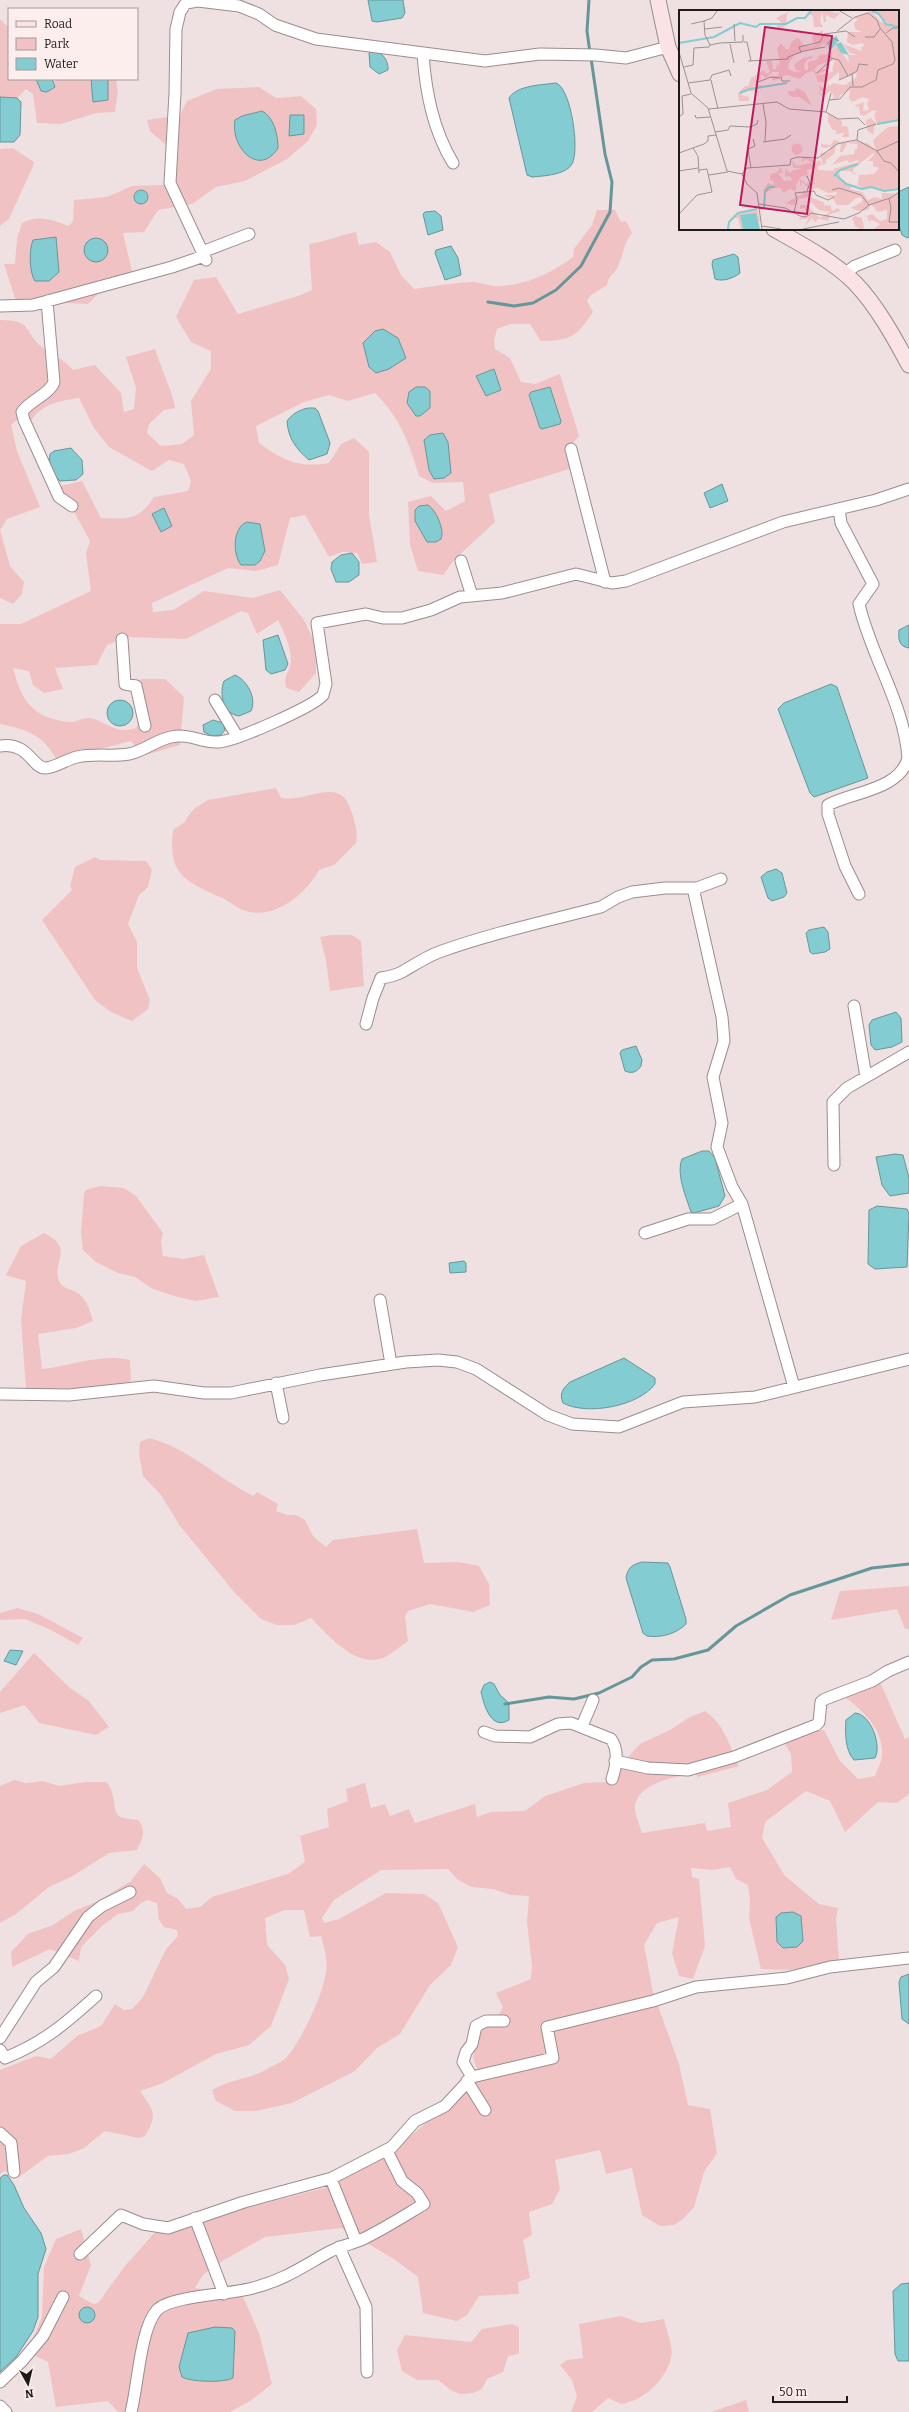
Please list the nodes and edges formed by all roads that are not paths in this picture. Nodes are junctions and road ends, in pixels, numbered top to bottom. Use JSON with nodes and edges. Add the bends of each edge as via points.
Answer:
{"nodes":[{"id":1,"x":658,"y":0,"type":"edge"},
{"id":2,"x":183,"y":2,"type":"edge"},
{"id":3,"x":668,"y":47,"type":"junction"},
{"id":4,"x":423,"y":54,"type":"junction"},
{"id":5,"x":679,"y":72,"type":"edge"},
{"id":6,"x":453,"y":163,"type":"dead end"},
{"id":7,"x":776,"y":230,"type":"edge"},
{"id":8,"x":249,"y":234,"type":"dead end"},
{"id":9,"x":895,"y":250,"type":"dead end"},
{"id":10,"x":204,"y":256,"type":"junction"},
{"id":11,"x":844,"y":274,"type":"junction"},
{"id":12,"x":47,"y":301,"type":"junction"},
{"id":13,"x":0,"y":306,"type":"edge"},
{"id":14,"x":909,"y":365,"type":"edge"},
{"id":15,"x":571,"y":449,"type":"dead end"},
{"id":16,"x":909,"y":489,"type":"edge"},
{"id":17,"x":72,"y":506,"type":"dead end"},
{"id":18,"x":838,"y":509,"type":"junction"},
{"id":19,"x":461,"y":561,"type":"dead end"},
{"id":20,"x":605,"y":582,"type":"junction"},
{"id":21,"x":472,"y":596,"type":"junction"},
{"id":22,"x":122,"y":639,"type":"dead end"},
{"id":23,"x":215,"y":700,"type":"dead end"},
{"id":24,"x":145,"y":726,"type":"dead end"},
{"id":25,"x":238,"y":736,"type":"junction"},
{"id":26,"x":0,"y":746,"type":"edge"},
{"id":27,"x":721,"y":879,"type":"dead end"},
{"id":28,"x":693,"y":888,"type":"junction"},
{"id":29,"x":859,"y":894,"type":"dead end"},
{"id":30,"x":854,"y":1006,"type":"dead end"},
{"id":31,"x":366,"y":1024,"type":"dead end"},
{"id":32,"x":909,"y":1052,"type":"edge"},
{"id":33,"x":866,"y":1077,"type":"junction"},
{"id":34,"x":834,"y":1165,"type":"dead end"},
{"id":35,"x":742,"y":1204,"type":"junction"},
{"id":36,"x":645,"y":1233,"type":"dead end"},
{"id":37,"x":380,"y":1300,"type":"dead end"},
{"id":38,"x":909,"y":1359,"type":"edge"},
{"id":39,"x":391,"y":1364,"type":"junction"},
{"id":40,"x":276,"y":1383,"type":"junction"},
{"id":41,"x":794,"y":1387,"type":"junction"},
{"id":42,"x":0,"y":1394,"type":"edge"},
{"id":43,"x":283,"y":1418,"type":"dead end"},
{"id":44,"x":909,"y":1662,"type":"edge"},
{"id":45,"x":593,"y":1700,"type":"dead end"},
{"id":46,"x":582,"y":1726,"type":"junction"},
{"id":47,"x":484,"y":1732,"type":"dead end"},
{"id":48,"x":615,"y":1761,"type":"junction"},
{"id":49,"x":612,"y":1779,"type":"dead end"},
{"id":50,"x":130,"y":1892,"type":"dead end"},
{"id":51,"x":909,"y":1958,"type":"edge"},
{"id":52,"x":96,"y":1996,"type":"dead end"},
{"id":53,"x":504,"y":2021,"type":"dead end"},
{"id":54,"x":0,"y":2038,"type":"edge"},
{"id":55,"x":0,"y":2050,"type":"edge"},
{"id":56,"x":469,"y":2079,"type":"junction"},
{"id":57,"x":486,"y":2110,"type":"dead end"},
{"id":58,"x":0,"y":2133,"type":"edge"},
{"id":59,"x":387,"y":2151,"type":"junction"},
{"id":60,"x":14,"y":2172,"type":"dead end"},
{"id":61,"x":331,"y":2179,"type":"junction"},
{"id":62,"x":195,"y":2218,"type":"junction"},
{"id":63,"x":356,"y":2241,"type":"junction"},
{"id":64,"x":339,"y":2247,"type":"junction"},
{"id":65,"x":80,"y":2254,"type":"dead end"},
{"id":66,"x":224,"y":2294,"type":"junction"},
{"id":67,"x":63,"y":2296,"type":"dead end"},
{"id":68,"x":367,"y":2372,"type":"dead end"},
{"id":69,"x":0,"y":2382,"type":"edge"},
{"id":70,"x":0,"y":2406,"type":"edge"},
{"id":71,"x":6,"y":2412,"type":"edge"},
{"id":72,"x":130,"y":2412,"type":"edge"}],
"edges":[{"from":1,"to":3,"type":"main road"},
{"from":2,"to":4,"type":"street","via":[[198,1],[239,6],[259,14],[275,25],[316,39]]},
{"from":2,"to":10,"type":"street","via":[[176,29],[170,183]]},
{"from":3,"to":4,"type":"street","via":[[626,58],[540,54],[485,61]]},
{"from":3,"to":5,"type":"main road"},
{"from":4,"to":6,"type":"street","via":[[433,119],[442,146]]},
{"from":7,"to":11,"type":"main road"},
{"from":8,"to":10,"type":"street"},
{"from":9,"to":11,"type":"street","via":[[855,266]]},
{"from":10,"to":12,"type":"street"},
{"from":11,"to":14,"type":"main road","via":[[882,319]]},
{"from":12,"to":13,"type":"street","via":[[33,305]]},
{"from":12,"to":17,"type":"street","via":[[54,382],[52,388],[27,405],[22,412],[59,497]]},
{"from":15,"to":20,"type":"street"},
{"from":16,"to":18,"type":"street"},
{"from":18,"to":20,"type":"street","via":[[783,522],[626,581]]},
{"from":18,"to":29,"type":"street","via":[[841,523],[873,584],[858,604],[868,639],[896,702],[908,758],[902,771],[888,782],[828,805],[828,814],[845,866]]},
{"from":19,"to":21,"type":"street"},
{"from":20,"to":21,"type":"street","via":[[576,574],[502,593]]},
{"from":21,"to":25,"type":"street","via":[[460,597],[431,610],[402,618],[383,618],[366,614],[317,624],[326,684],[323,695],[302,709]]},
{"from":22,"to":24,"type":"street","via":[[125,684],[136,686]]},
{"from":23,"to":25,"type":"street"},
{"from":25,"to":26,"type":"street","via":[[224,742],[185,735],[170,737],[128,754],[82,756],[47,768],[40,766],[22,749],[12,745]]},
{"from":27,"to":28,"type":"street"},
{"from":28,"to":31,"type":"street","via":[[632,892],[601,907],[479,938],[440,952],[415,963],[401,973],[381,978]]},
{"from":28,"to":35,"type":"street","via":[[722,1017],[724,1041],[712,1077],[722,1123],[717,1147],[732,1187]]},
{"from":30,"to":33,"type":"street"},
{"from":32,"to":33,"type":"street"},
{"from":33,"to":34,"type":"street","via":[[848,1088],[834,1102]]},
{"from":35,"to":36,"type":"street","via":[[712,1219],[688,1219]]},
{"from":35,"to":41,"type":"street"},
{"from":37,"to":39,"type":"street"},
{"from":38,"to":41,"type":"street"},
{"from":39,"to":40,"type":"street"},
{"from":39,"to":41,"type":"street","via":[[423,1360],[457,1362],[476,1369],[553,1418],[572,1424],[610,1428],[629,1425],[683,1402],[740,1400]]},
{"from":40,"to":42,"type":"street","via":[[215,1394],[154,1386],[69,1395]]},
{"from":40,"to":43,"type":"street"},
{"from":44,"to":48,"type":"street","via":[[888,1671],[872,1682],[825,1699],[821,1702],[819,1722],[816,1725],[734,1757],[688,1770],[648,1768]]},
{"from":45,"to":46,"type":"street"},
{"from":46,"to":47,"type":"street","via":[[558,1724],[530,1737],[495,1736]]},
{"from":46,"to":48,"type":"street","via":[[611,1739],[614,1743]]},
{"from":48,"to":49,"type":"street"},
{"from":50,"to":54,"type":"street","via":[[102,1906],[88,1917],[54,1967],[36,1982]]},
{"from":51,"to":56,"type":"street","via":[[830,1967],[787,1978],[714,1984],[547,2027],[553,2058]]},
{"from":52,"to":55,"type":"street","via":[[47,2038],[5,2058]]},
{"from":53,"to":56,"type":"street","via":[[482,2022],[476,2026],[472,2044],[463,2062]]},
{"from":56,"to":57,"type":"street"},
{"from":56,"to":59,"type":"street","via":[[451,2101],[415,2121]]},
{"from":58,"to":60,"type":"street","via":[[10,2143]]},
{"from":59,"to":61,"type":"street"},
{"from":59,"to":63,"type":"street","via":[[402,2181],[417,2193],[424,2204]]},
{"from":61,"to":62,"type":"street"},
{"from":61,"to":63,"type":"street"},
{"from":62,"to":65,"type":"street","via":[[162,2229],[119,2215]]},
{"from":62,"to":66,"type":"street"},
{"from":63,"to":64,"type":"street"},
{"from":64,"to":66,"type":"street","via":[[290,2276],[254,2288]]},
{"from":64,"to":68,"type":"street","via":[[366,2307]]},
{"from":66,"to":72,"type":"street","via":[[167,2304],[156,2312],[145,2339]]},
{"from":67,"to":69,"type":"street","via":[[44,2336],[22,2362]]},
{"from":70,"to":71,"type":"street"}]}
